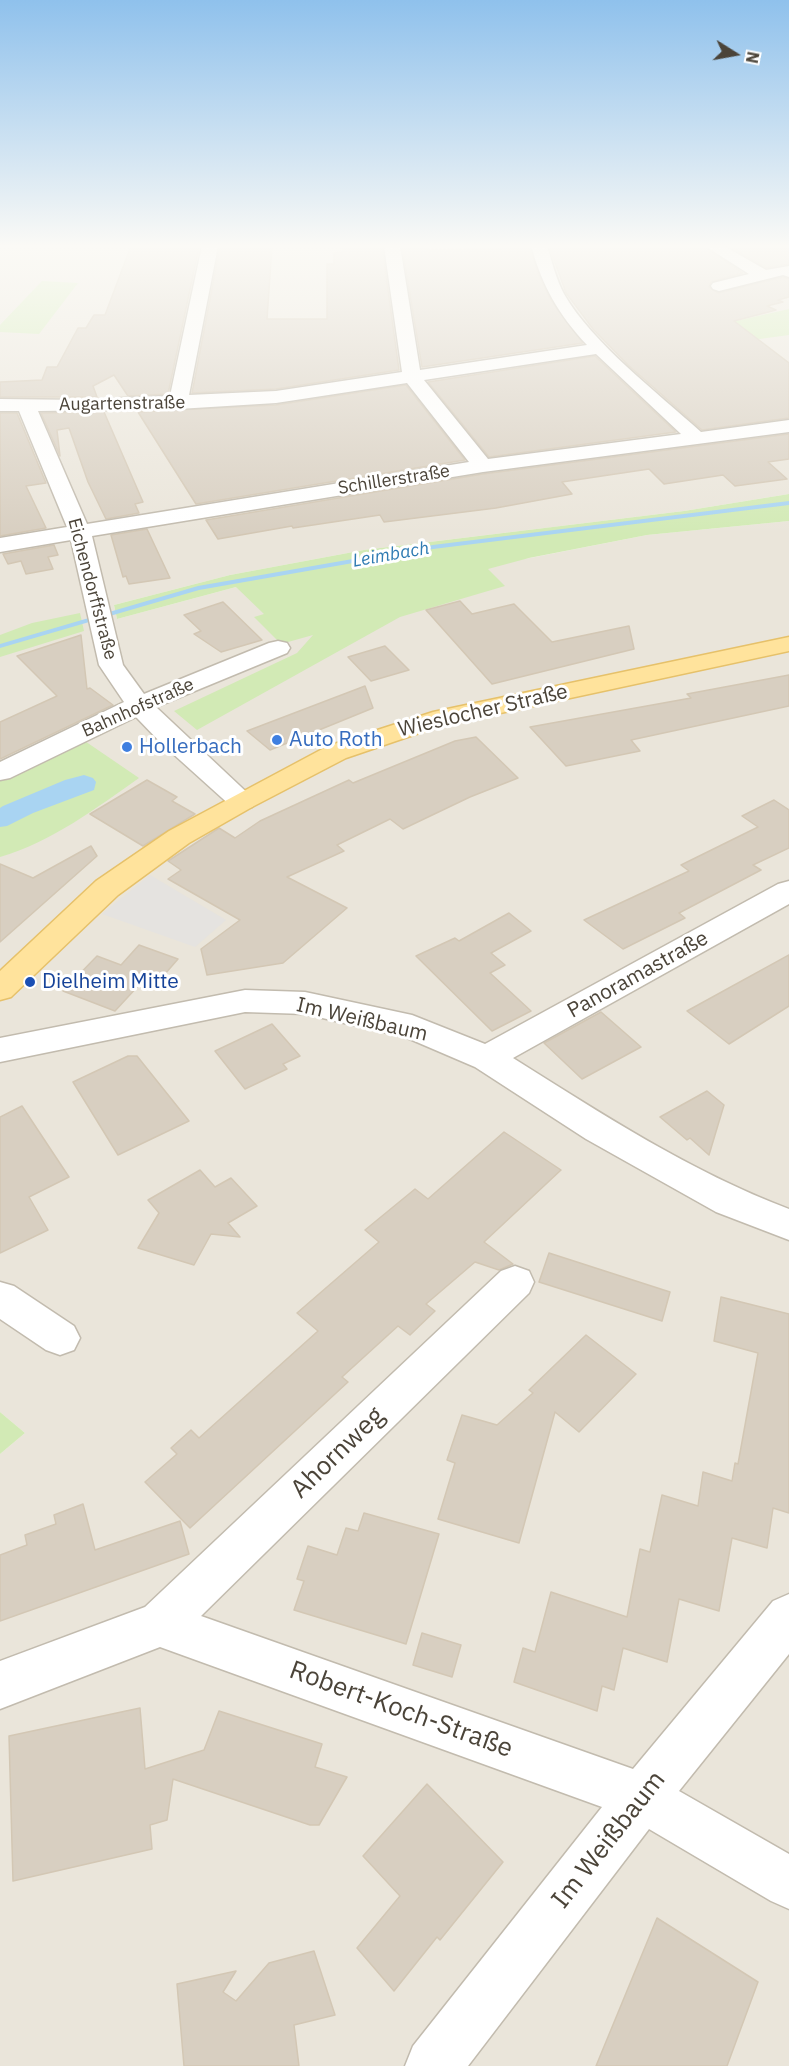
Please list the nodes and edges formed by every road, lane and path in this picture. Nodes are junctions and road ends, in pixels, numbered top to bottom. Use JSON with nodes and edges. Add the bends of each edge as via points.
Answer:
{"nodes":[{"id":1,"x":190,"y":342,"type":"edge"},
{"id":2,"x":407,"y":342,"type":"edge"},
{"id":3,"x":596,"y":342,"type":"edge"},
{"id":4,"x":601,"y":348,"type":"junction"},
{"id":5,"x":412,"y":377,"type":"junction"},
{"id":6,"x":178,"y":403,"type":"junction"},
{"id":7,"x":0,"y":405,"type":"edge"},
{"id":8,"x":26,"y":406,"type":"junction"},
{"id":9,"x":789,"y":426,"type":"edge"},
{"id":10,"x":696,"y":438,"type":"junction"},
{"id":11,"x":483,"y":465,"type":"junction"},
{"id":12,"x":80,"y":532,"type":"junction"},
{"id":13,"x":0,"y":545,"type":"edge"},
{"id":14,"x":789,"y":644,"type":"edge"},
{"id":15,"x":278,"y":648,"type":"dead end"},
{"id":16,"x":139,"y":705,"type":"junction"},
{"id":17,"x":0,"y":772,"type":"edge"},
{"id":18,"x":242,"y":801,"type":"junction"},
{"id":19,"x":789,"y":891,"type":"edge"},
{"id":20,"x":0,"y":989,"type":"edge"},
{"id":21,"x":0,"y":1050,"type":"edge"},
{"id":22,"x":487,"y":1058,"type":"junction"},
{"id":23,"x":789,"y":1225,"type":"edge"},
{"id":24,"x":515,"y":1282,"type":"dead end"},
{"id":25,"x":0,"y":1298,"type":"edge"},
{"id":26,"x":60,"y":1338,"type":"dead end"},
{"id":27,"x":789,"y":1617,"type":"edge"},
{"id":28,"x":160,"y":1624,"type":"junction"},
{"id":29,"x":0,"y":1685,"type":"edge"},
{"id":30,"x":642,"y":1797,"type":"junction"},
{"id":31,"x":789,"y":1883,"type":"edge"},
{"id":32,"x":433,"y":2066,"type":"edge"}],
"edges":[{"from":1,"to":6,"type":"street"},
{"from":2,"to":5,"type":"street"},
{"from":3,"to":4,"type":"street"},
{"from":4,"to":5,"type":"street","name":"Augartenstraße"},
{"from":4,"to":10,"type":"street"},
{"from":5,"to":6,"type":"street","name":"Augartenstraße","via":[[276,397]]},
{"from":5,"to":11,"type":"street"},
{"from":6,"to":8,"type":"street","name":"Augartenstraße"},
{"from":7,"to":8,"type":"street","name":"Augartenstraße"},
{"from":8,"to":12,"type":"street","name":"Eichendorffstraße"},
{"from":9,"to":10,"type":"street","name":"Schillerstraße"},
{"from":10,"to":11,"type":"street","name":"Schillerstraße"},
{"from":11,"to":12,"type":"street","name":"Schillerstraße"},
{"from":12,"to":13,"type":"street","name":"Schillerstraße"},
{"from":12,"to":16,"type":"street","name":"Eichendorffstraße","via":[[111,665]]},
{"from":14,"to":18,"type":"main road","name":"Wieslocher Straße","via":[[433,720],[337,752]]},
{"from":15,"to":16,"type":"street","name":"Bahnhofstraße"},
{"from":16,"to":17,"type":"street","name":"Bahnhofstraße"},
{"from":16,"to":18,"type":"street","name":"Eichendorffstraße"},
{"from":18,"to":20,"type":"main road","name":"Wieslocher Straße","via":[[179,837],[107,888]]},
{"from":19,"to":22,"type":"street","name":"Panoramastraße"},
{"from":21,"to":22,"type":"street","name":"Im Weißbaum","via":[[245,1001],[305,1003],[412,1027]]},
{"from":22,"to":23,"type":"street","name":"Im Weißbaum","via":[[598,1129],[729,1202]]},
{"from":24,"to":28,"type":"street","name":"Ahornweg"},
{"from":25,"to":26,"type":"street"},
{"from":27,"to":30,"type":"street","name":"Im Weißbaum"},
{"from":28,"to":29,"type":"street"},
{"from":28,"to":30,"type":"street","name":"Robert-Koch-Straße"},
{"from":30,"to":31,"type":"street","name":"Robert-Koch-Straße"},
{"from":30,"to":32,"type":"street","name":"Im Weißbaum"}]}
